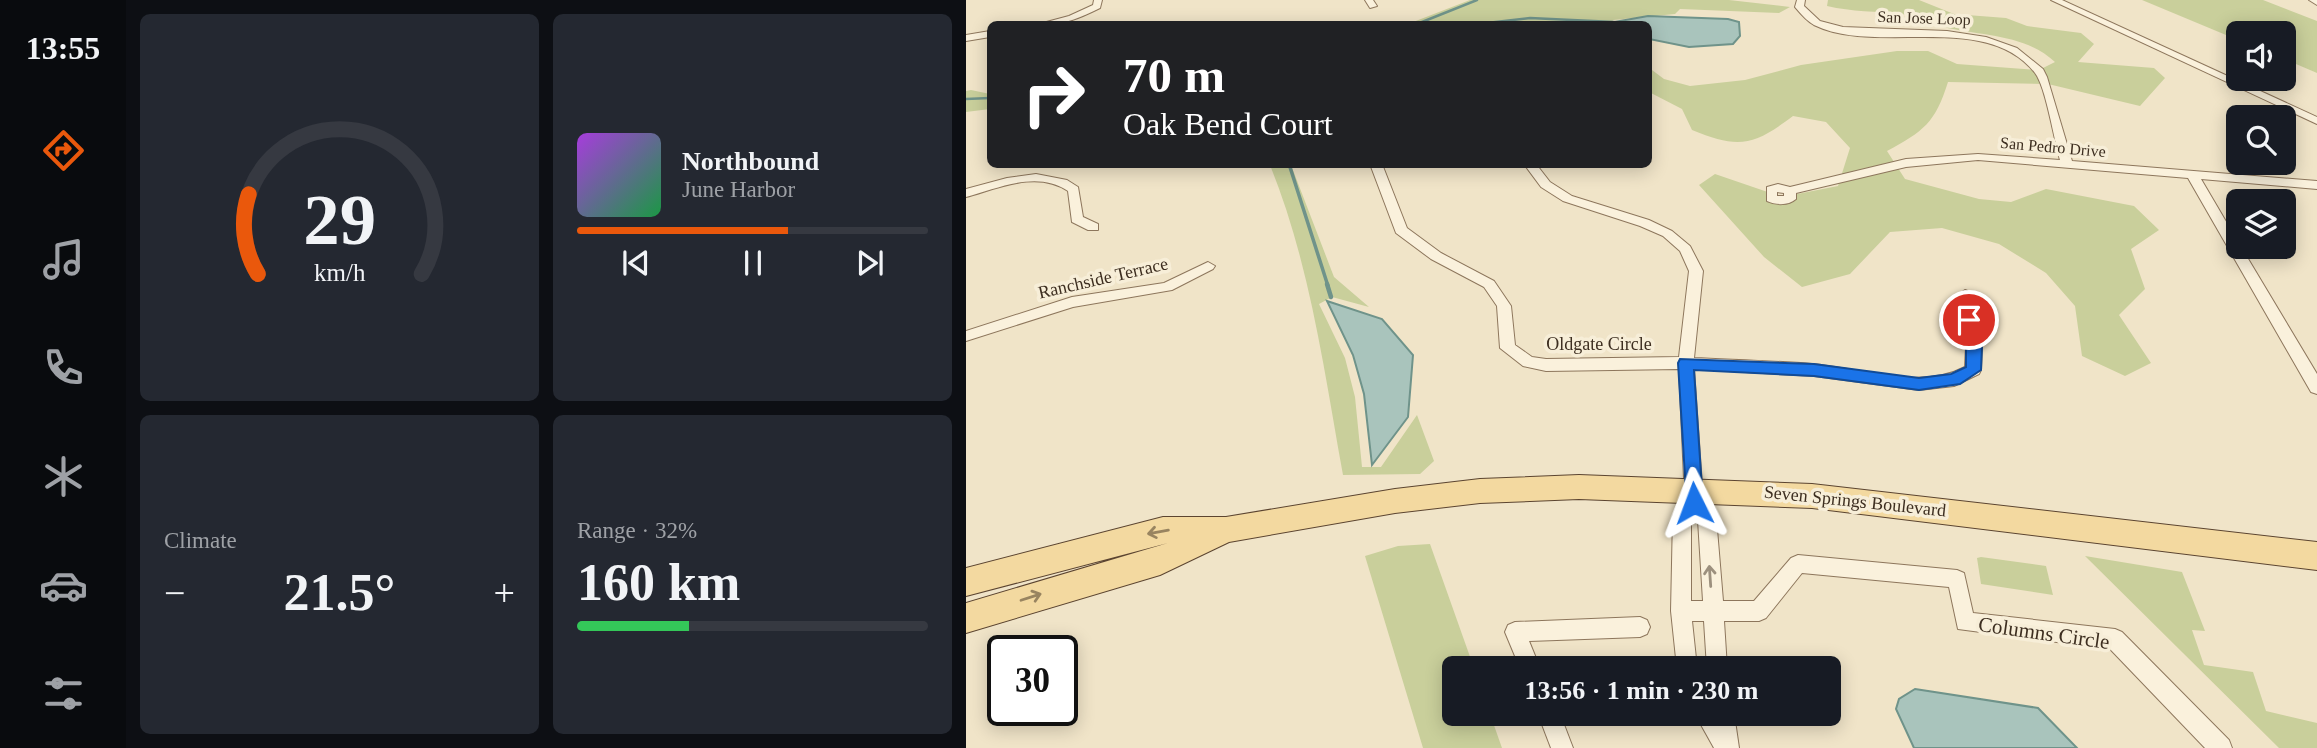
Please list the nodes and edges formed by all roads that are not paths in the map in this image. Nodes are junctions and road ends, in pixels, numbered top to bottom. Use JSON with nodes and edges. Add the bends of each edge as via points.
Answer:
{"nodes":[{"id":1,"x":1098,"y":0,"type":"edge"},
{"id":2,"x":1801,"y":0,"type":"edge"},
{"id":3,"x":2055,"y":0,"type":"edge"},
{"id":4,"x":1057,"y":21,"type":"edge"},
{"id":5,"x":987,"y":34,"type":"edge"},
{"id":6,"x":966,"y":38,"type":"edge"},
{"id":7,"x":2317,"y":121,"type":"edge"},
{"id":8,"x":2067,"y":163,"type":"junction"},
{"id":9,"x":1378,"y":168,"type":"edge"},
{"id":10,"x":1532,"y":168,"type":"edge"},
{"id":11,"x":2192,"y":174,"type":"junction"},
{"id":12,"x":2317,"y":185,"type":"edge"},
{"id":13,"x":1790,"y":191,"type":"dead end"},
{"id":14,"x":966,"y":193,"type":"edge"},
{"id":15,"x":1093,"y":227,"type":"dead end"},
{"id":16,"x":1208,"y":266,"type":"dead end"},
{"id":17,"x":1965,"y":295,"type":"dead end"},
{"id":18,"x":966,"y":336,"type":"edge"},
{"id":19,"x":1686,"y":363,"type":"junction"},
{"id":20,"x":2317,"y":388,"type":"edge"},
{"id":21,"x":1693,"y":496,"type":"junction"},
{"id":22,"x":1226,"y":530,"type":"junction"},
{"id":23,"x":2317,"y":556,"type":"edge"},
{"id":24,"x":966,"y":582,"type":"edge"},
{"id":25,"x":1681,"y":611,"type":"junction"},
{"id":26,"x":1713,"y":611,"type":"junction"},
{"id":27,"x":966,"y":618,"type":"edge"},
{"id":28,"x":1640,"y":626,"type":"dead end"},
{"id":29,"x":1525,"y":656,"type":"edge"},
{"id":30,"x":1685,"y":656,"type":"edge"},
{"id":31,"x":1716,"y":656,"type":"edge"},
{"id":32,"x":1554,"y":726,"type":"edge"},
{"id":33,"x":1714,"y":726,"type":"edge"},
{"id":34,"x":1725,"y":726,"type":"edge"},
{"id":35,"x":1562,"y":748,"type":"edge"},
{"id":36,"x":1728,"y":748,"type":"edge"},
{"id":37,"x":2221,"y":748,"type":"edge"}],
"edges":[{"from":1,"to":4,"type":"street","via":[[1086,14]]},
{"from":2,"to":8,"type":"street","name":"San Jose Loop","via":[[1804,15],[1821,25],[1841,30],[1987,37],[2021,55],[2040,72]]},
{"from":3,"to":7,"type":"street"},
{"from":5,"to":6,"type":"street"},
{"from":8,"to":11,"type":"street","name":"San Pedro Drive"},
{"from":8,"to":13,"type":"street","name":"San Pedro Drive","via":[[1978,156],[1918,162]]},
{"from":9,"to":19,"type":"street","name":"Oldgate Circle","via":[[1401,230],[1436,256],[1489,284],[1504,306],[1508,348],[1528,362]]},
{"from":10,"to":19,"type":"street","via":[[1558,195],[1663,230],[1693,257],[1696,271]]},
{"from":11,"to":12,"type":"street","name":"San Pedro Drive"},
{"from":11,"to":20,"type":"street"},
{"from":14,"to":15,"type":"street","via":[[1055,178],[1074,190],[1077,219]]},
{"from":16,"to":18,"type":"street","name":"Ranchside Terrace","via":[[1167,287],[1072,302]]},
{"from":17,"to":19,"type":"street","name":"Oldgate Circle","via":[[1974,346],[1973,370],[1954,380],[1919,384],[1814,370]]},
{"from":19,"to":21,"type":"street"},
{"from":21,"to":22,"type":"main road","name":"Seven Springs Boulevard","via":[[1579,487],[1480,491]]},
{"from":21,"to":23,"type":"main road","name":"Seven Springs Boulevard","via":[[1763,491]]},
{"from":21,"to":25,"type":"street","via":[[1682,516]]},
{"from":26,"to":21,"type":"street","one_way":true,"via":[[1707,517]]},
{"from":22,"to":24,"type":"main road","name":"Seven Springs Boulevard","one_way":true,"via":[[1163,530]]},
{"from":27,"to":22,"type":"main road","name":"Seven Springs Boulevard","one_way":true,"via":[[1160,561]]},
{"from":25,"to":26,"type":"street","name":"Columns Circle"},
{"from":25,"to":30,"type":"street"},
{"from":26,"to":31,"type":"street"},
{"from":26,"to":37,"type":"street","name":"Columns Circle","via":[[1759,611],[1798,564],[1957,579],[1965,622],[2115,639]]},
{"from":28,"to":29,"type":"street","via":[[1515,632]]},
{"from":32,"to":35,"type":"street"},
{"from":33,"to":36,"type":"street"},
{"from":34,"to":36,"type":"street"}]}
